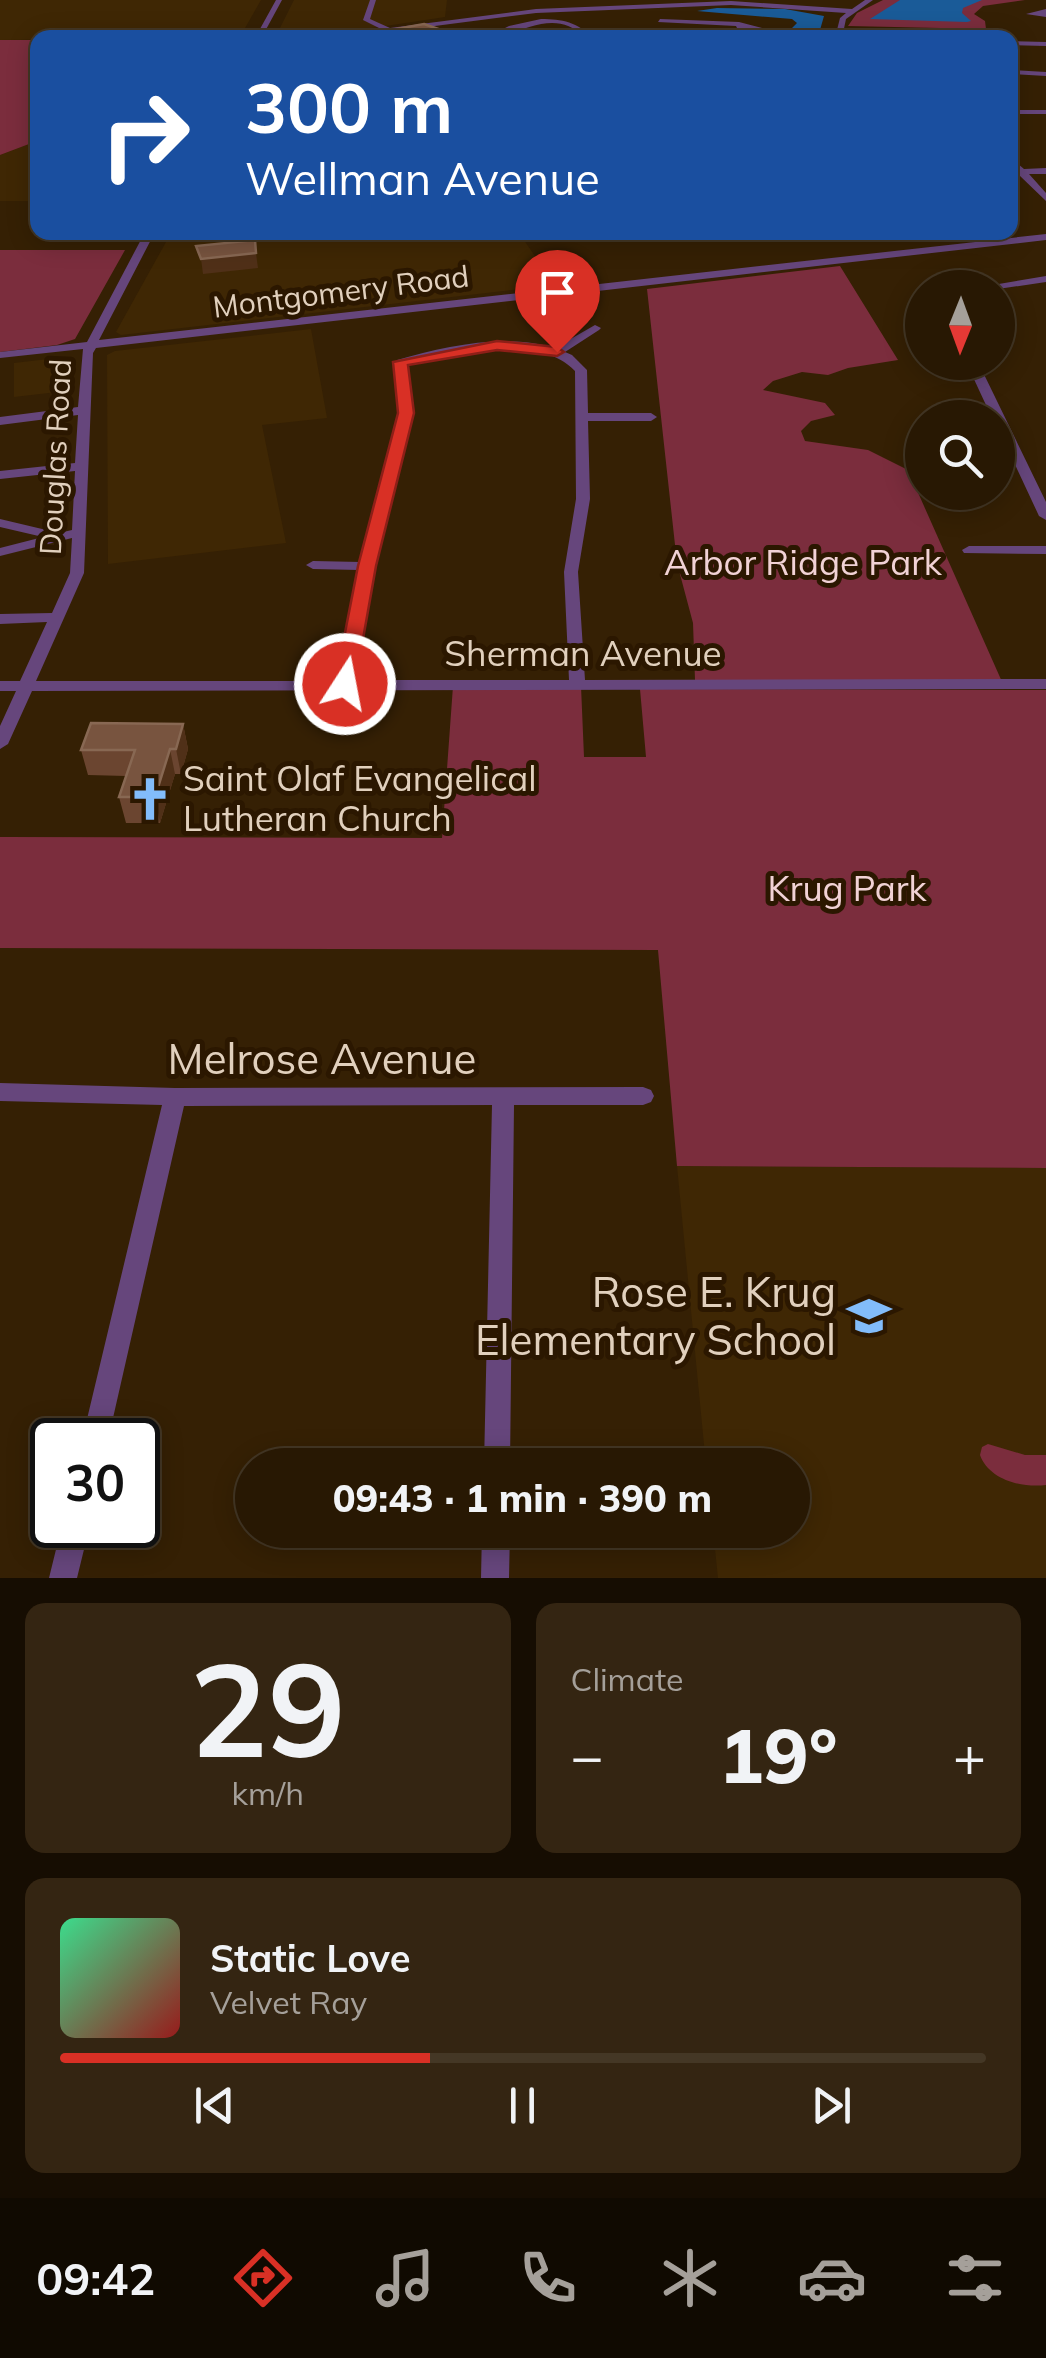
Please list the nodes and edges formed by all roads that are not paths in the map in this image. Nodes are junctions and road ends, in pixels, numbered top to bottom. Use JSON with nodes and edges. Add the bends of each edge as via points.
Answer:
{"nodes":[{"id":1,"x":279,"y":0,"type":"edge"},
{"id":2,"x":373,"y":0,"type":"edge"},
{"id":3,"x":532,"y":0,"type":"edge"},
{"id":4,"x":870,"y":0,"type":"edge"},
{"id":5,"x":696,"y":2,"type":"edge"},
{"id":6,"x":667,"y":6,"type":"junction"},
{"id":7,"x":655,"y":7,"type":"junction"},
{"id":8,"x":851,"y":11,"type":"junction"},
{"id":9,"x":536,"y":16,"type":"junction"},
{"id":10,"x":671,"y":24,"type":"junction"},
{"id":11,"x":738,"y":24,"type":"junction"},
{"id":12,"x":262,"y":30,"type":"edge"},
{"id":13,"x":389,"y":30,"type":"joint"},
{"id":14,"x":505,"y":30,"type":"edge"},
{"id":15,"x":580,"y":30,"type":"edge"},
{"id":16,"x":741,"y":30,"type":"edge"},
{"id":17,"x":760,"y":30,"type":"edge"},
{"id":18,"x":839,"y":30,"type":"edge"},
{"id":19,"x":1018,"y":43,"type":"edge"},
{"id":20,"x":1046,"y":44,"type":"edge"},
{"id":21,"x":1018,"y":72,"type":"edge"},
{"id":22,"x":1046,"y":74,"type":"edge"},
{"id":23,"x":1018,"y":112,"type":"edge"},
{"id":24,"x":1046,"y":112,"type":"edge"},
{"id":25,"x":1018,"y":167,"type":"edge"},
{"id":26,"x":1018,"y":171,"type":"edge"},
{"id":27,"x":1023,"y":171,"type":"junction"},
{"id":28,"x":1046,"y":172,"type":"edge"},
{"id":29,"x":1046,"y":198,"type":"edge"},
{"id":30,"x":1046,"y":236,"type":"edge"},
{"id":31,"x":1018,"y":239,"type":"edge"},
{"id":32,"x":146,"y":240,"type":"edge"},
{"id":33,"x":1011,"y":240,"type":"edge"},
{"id":34,"x":1046,"y":279,"type":"edge"},
{"id":35,"x":1015,"y":283,"type":"edge"},
{"id":36,"x":595,"y":328,"type":"dead end"},
{"id":37,"x":90,"y":346,"type":"junction"},
{"id":38,"x":557,"y":352,"type":"junction"},
{"id":39,"x":0,"y":354,"type":"edge"},
{"id":40,"x":981,"y":380,"type":"edge"},
{"id":41,"x":85,"y":410,"type":"junction"},
{"id":42,"x":582,"y":417,"type":"junction"},
{"id":43,"x":651,"y":417,"type":"dead end"},
{"id":44,"x":0,"y":420,"type":"edge"},
{"id":45,"x":82,"y":466,"type":"junction"},
{"id":46,"x":0,"y":475,"type":"edge"},
{"id":47,"x":1046,"y":516,"type":"edge"},
{"id":48,"x":0,"y":523,"type":"edge"},
{"id":49,"x":79,"y":532,"type":"junction"},
{"id":50,"x":54,"y":535,"type":"junction"},
{"id":51,"x":970,"y":550,"type":"dead end"},
{"id":52,"x":1046,"y":550,"type":"edge"},
{"id":53,"x":0,"y":552,"type":"edge"},
{"id":54,"x":313,"y":564,"type":"dead end"},
{"id":55,"x":367,"y":566,"type":"junction"},
{"id":56,"x":57,"y":617,"type":"junction"},
{"id":57,"x":0,"y":619,"type":"edge"},
{"id":58,"x":345,"y":684,"type":"junction"},
{"id":59,"x":577,"y":684,"type":"junction"},
{"id":60,"x":1046,"y":684,"type":"edge"},
{"id":61,"x":0,"y":686,"type":"edge"},
{"id":62,"x":26,"y":686,"type":"junction"},
{"id":63,"x":0,"y":744,"type":"edge"},
{"id":64,"x":0,"y":1092,"type":"edge"},
{"id":65,"x":643,"y":1096,"type":"dead end"},
{"id":66,"x":175,"y":1097,"type":"junction"},
{"id":67,"x":503,"y":1097,"type":"junction"},
{"id":68,"x":100,"y":1418,"type":"edge"},
{"id":69,"x":497,"y":1448,"type":"edge"},
{"id":70,"x":70,"y":1548,"type":"edge"},
{"id":71,"x":496,"y":1548,"type":"edge"},
{"id":72,"x":63,"y":1578,"type":"edge"},
{"id":73,"x":495,"y":1578,"type":"edge"}],
"edges":[{"from":1,"to":12,"type":"street"},
{"from":2,"to":13,"type":"street","via":[[366,20]]},
{"from":3,"to":9,"type":"street"},
{"from":4,"to":8,"type":"street"},
{"from":5,"to":6,"type":"street"},
{"from":5,"to":8,"type":"street"},
{"from":6,"to":7,"type":"street"},
{"from":6,"to":10,"type":"street","via":[[678,15]]},
{"from":7,"to":9,"type":"street"},
{"from":7,"to":10,"type":"street"},
{"from":8,"to":18,"type":"street"},
{"from":9,"to":13,"type":"street"},
{"from":9,"to":14,"type":"street"},
{"from":9,"to":15,"type":"street"},
{"from":10,"to":11,"type":"street"},
{"from":11,"to":16,"type":"street"},
{"from":11,"to":17,"type":"street"},
{"from":19,"to":20,"type":"street"},
{"from":21,"to":22,"type":"street"},
{"from":23,"to":24,"type":"street"},
{"from":25,"to":27,"type":"street"},
{"from":26,"to":27,"type":"street"},
{"from":27,"to":28,"type":"street"},
{"from":27,"to":29,"type":"street"},
{"from":30,"to":31,"type":"street","name":"Montgomery Road"},
{"from":32,"to":37,"type":"street","name":"Douglas Road"},
{"from":33,"to":37,"type":"street","name":"Montgomery Road"},
{"from":34,"to":35,"type":"street"},
{"from":36,"to":38,"type":"street"},
{"from":37,"to":39,"type":"street","name":"Montgomery Road"},
{"from":37,"to":41,"type":"street","name":"Douglas Road"},
{"from":38,"to":42,"type":"street","via":[[581,370]]},
{"from":38,"to":55,"type":"street","via":[[497,346],[400,362],[406,413]]},
{"from":40,"to":47,"type":"street"},
{"from":41,"to":44,"type":"street"},
{"from":41,"to":45,"type":"street","name":"Douglas Road"},
{"from":42,"to":43,"type":"street"},
{"from":42,"to":59,"type":"street","via":[[583,499],[571,572]]},
{"from":45,"to":46,"type":"street"},
{"from":45,"to":49,"type":"street","name":"Douglas Road"},
{"from":48,"to":50,"type":"street"},
{"from":49,"to":50,"type":"street"},
{"from":49,"to":56,"type":"street","name":"Douglas Road","via":[[76,573]]},
{"from":50,"to":53,"type":"street"},
{"from":51,"to":52,"type":"street"},
{"from":54,"to":55,"type":"street"},
{"from":55,"to":58,"type":"street"},
{"from":56,"to":57,"type":"street"},
{"from":56,"to":62,"type":"street","name":"Douglas Road"},
{"from":58,"to":59,"type":"street","name":"Sherman Avenue"},
{"from":58,"to":62,"type":"street","name":"Sherman Avenue"},
{"from":59,"to":60,"type":"street","name":"Sherman Avenue"},
{"from":61,"to":62,"type":"street","name":"Sherman Avenue"},
{"from":62,"to":63,"type":"street","name":"Douglas Road"},
{"from":64,"to":66,"type":"street","name":"Melrose Avenue"},
{"from":65,"to":67,"type":"street","name":"Melrose Avenue"},
{"from":66,"to":67,"type":"street","name":"Melrose Avenue"},
{"from":66,"to":68,"type":"street"},
{"from":67,"to":69,"type":"street"},
{"from":70,"to":72,"type":"street"},
{"from":71,"to":73,"type":"street"}]}
